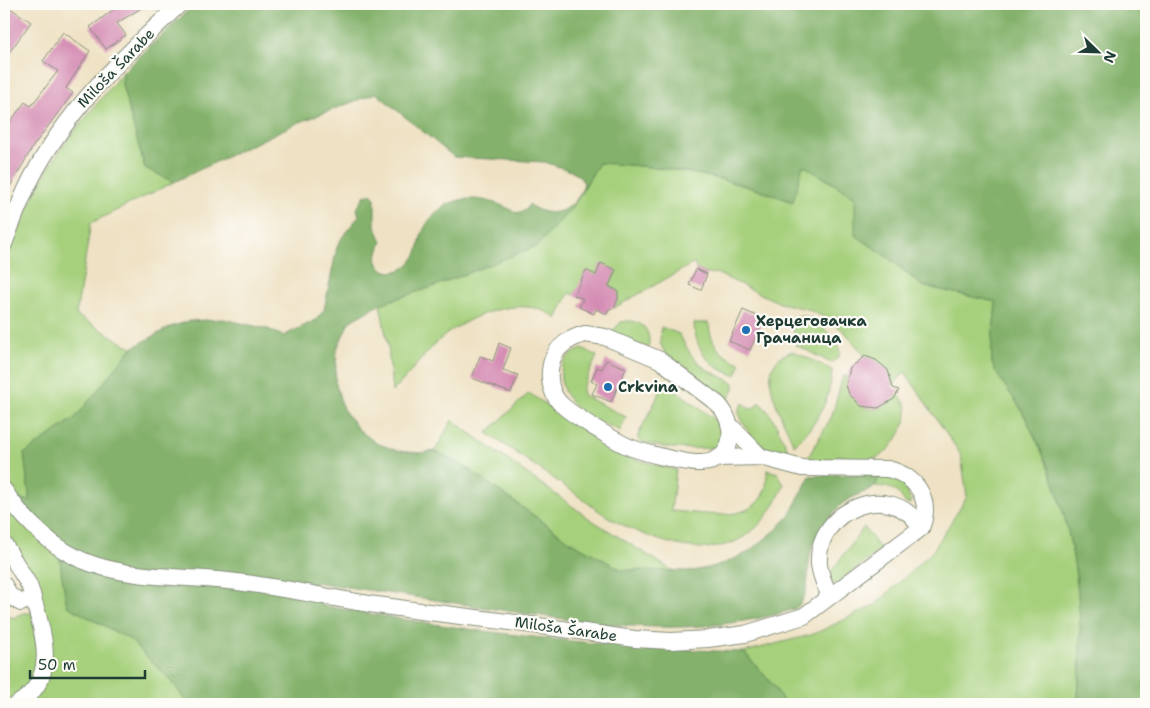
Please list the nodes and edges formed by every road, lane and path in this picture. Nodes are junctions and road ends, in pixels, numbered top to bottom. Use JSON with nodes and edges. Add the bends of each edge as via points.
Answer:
{"nodes":[{"id":1,"x":180,"y":4,"type":"edge"},
{"id":2,"x":4,"y":244,"type":"edge"},
{"id":3,"x":732,"y":426,"type":"junction"},
{"id":4,"x":760,"y":457,"type":"junction"},
{"id":5,"x":718,"y":458,"type":"junction"},
{"id":6,"x":4,"y":490,"type":"edge"},
{"id":7,"x":921,"y":528,"type":"junction"},
{"id":8,"x":4,"y":544,"type":"edge"},
{"id":9,"x":4,"y":585,"type":"edge"},
{"id":10,"x":32,"y":594,"type":"junction"},
{"id":11,"x":830,"y":596,"type":"junction"},
{"id":12,"x":17,"y":704,"type":"edge"}],
"edges":[{"from":1,"to":2,"type":"street","name":"Miloša Šarabe","via":[[98,82],[62,127],[30,181]]},
{"from":3,"to":4,"type":"street"},
{"from":3,"to":5,"type":"street","via":[[728,445]]},
{"from":3,"to":5,"type":"street","via":[[718,404],[666,364],[605,337],[585,334],[573,338],[558,348],[551,362],[549,378],[562,405],[624,445],[694,463]]},
{"from":4,"to":5,"type":"street"},
{"from":4,"to":7,"type":"street","via":[[802,468],[888,469],[903,474],[917,484],[924,500]]},
{"from":6,"to":11,"type":"street","name":"Miloša Šarabe","via":[[33,527],[66,552],[91,564],[132,575],[244,582],[376,605],[671,641],[708,639],[775,626],[804,616]]},
{"from":7,"to":11,"type":"street","name":"Miloša Šarabe"},
{"from":7,"to":11,"type":"street","via":[[901,509],[882,503],[862,504],[840,516],[826,532],[819,552],[820,572]]},
{"from":8,"to":10,"type":"street"},
{"from":9,"to":10,"type":"street","via":[[9,595],[21,603]]},
{"from":10,"to":12,"type":"street","via":[[46,643],[45,662],[38,682]]}]}
